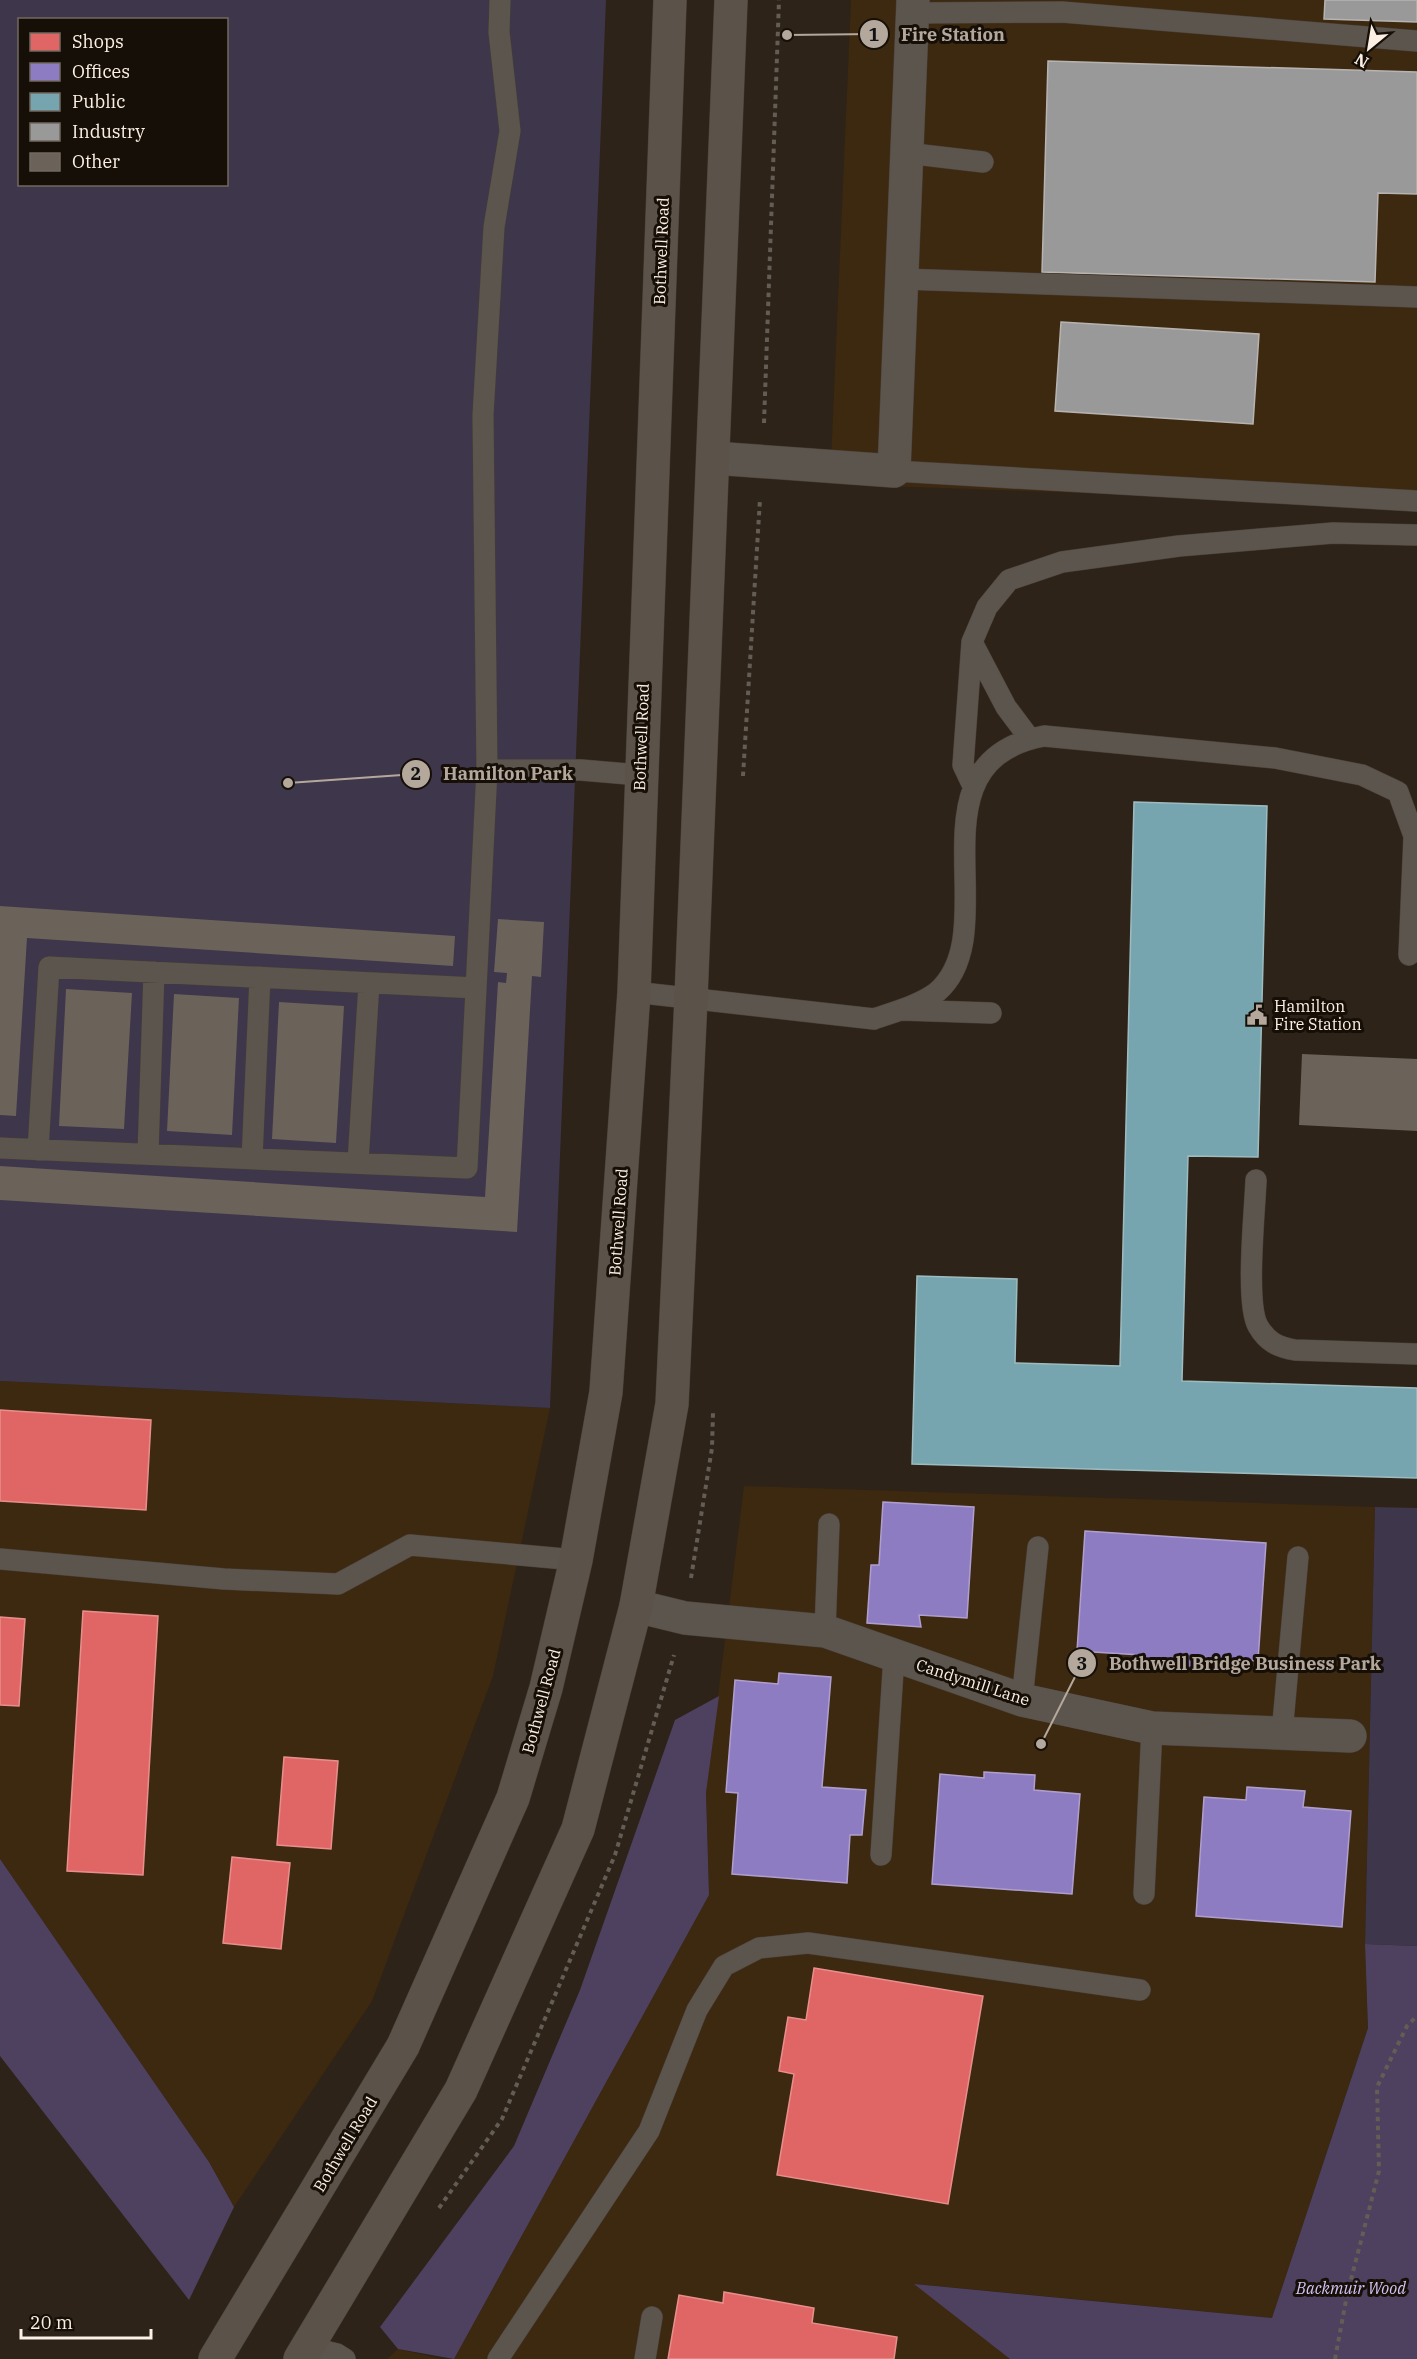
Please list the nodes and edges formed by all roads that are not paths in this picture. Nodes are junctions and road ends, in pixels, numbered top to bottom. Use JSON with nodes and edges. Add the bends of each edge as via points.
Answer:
{"nodes":[{"id":1,"x":500,"y":0,"type":"edge"},
{"id":2,"x":670,"y":0,"type":"edge"},
{"id":3,"x":731,"y":0,"type":"edge"},
{"id":4,"x":913,"y":7,"type":"edge"},
{"id":5,"x":1417,"y":40,"type":"edge"},
{"id":6,"x":906,"y":153,"type":"junction"},
{"id":7,"x":983,"y":162,"type":"dead end"},
{"id":8,"x":902,"y":279,"type":"junction"},
{"id":9,"x":1417,"y":297,"type":"edge"},
{"id":10,"x":713,"y":458,"type":"junction"},
{"id":11,"x":894,"y":471,"type":"junction"},
{"id":12,"x":1417,"y":501,"type":"edge"},
{"id":13,"x":1417,"y":535,"type":"edge"},
{"id":14,"x":972,"y":642,"type":"junction"},
{"id":15,"x":1030,"y":739,"type":"junction"},
{"id":16,"x":487,"y":770,"type":"junction"},
{"id":17,"x":640,"y":775,"type":"junction"},
{"id":18,"x":973,"y":786,"type":"junction"},
{"id":19,"x":1409,"y":954,"type":"dead end"},
{"id":20,"x":154,"y":972,"type":"junction"},
{"id":21,"x":260,"y":977,"type":"junction"},
{"id":22,"x":369,"y":983,"type":"junction"},
{"id":23,"x":476,"y":988,"type":"junction"},
{"id":24,"x":634,"y":992,"type":"junction"},
{"id":25,"x":692,"y":998,"type":"junction"},
{"id":26,"x":900,"y":1010,"type":"junction"},
{"id":27,"x":991,"y":1013,"type":"dead end"},
{"id":28,"x":0,"y":1148,"type":"edge"},
{"id":29,"x":38,"y":1150,"type":"junction"},
{"id":30,"x":148,"y":1154,"type":"junction"},
{"id":31,"x":252,"y":1159,"type":"junction"},
{"id":32,"x":358,"y":1163,"type":"junction"},
{"id":33,"x":1256,"y":1180,"type":"dead end"},
{"id":34,"x":1417,"y":1354,"type":"edge"},
{"id":35,"x":829,"y":1524,"type":"dead end"},
{"id":36,"x":1038,"y":1547,"type":"dead end"},
{"id":37,"x":1298,"y":1557,"type":"dead end"},
{"id":38,"x":0,"y":1559,"type":"edge"},
{"id":39,"x":576,"y":1560,"type":"junction"},
{"id":40,"x":636,"y":1606,"type":"junction"},
{"id":41,"x":825,"y":1631,"type":"junction"},
{"id":42,"x":894,"y":1656,"type":"junction"},
{"id":43,"x":1022,"y":1700,"type":"junction"},
{"id":44,"x":1152,"y":1728,"type":"junction"},
{"id":45,"x":1282,"y":1733,"type":"junction"},
{"id":46,"x":1350,"y":1736,"type":"dead end"},
{"id":47,"x":881,"y":1855,"type":"dead end"},
{"id":48,"x":1144,"y":1894,"type":"dead end"},
{"id":49,"x":1140,"y":1990,"type":"dead end"},
{"id":50,"x":652,"y":2317,"type":"dead end"},
{"id":51,"x":304,"y":2353,"type":"edge"},
{"id":52,"x":215,"y":2359,"type":"edge"},
{"id":53,"x":345,"y":2359,"type":"edge"},
{"id":54,"x":498,"y":2359,"type":"edge"},
{"id":55,"x":645,"y":2359,"type":"edge"}],
"edges":[{"from":1,"to":16,"type":"lane","via":[[499,32],[510,131],[494,227],[483,416]]},
{"from":2,"to":17,"type":"main road","name":"Bothwell Road"},
{"from":3,"to":10,"type":"main road"},
{"from":4,"to":5,"type":"lane","via":[[1062,12]]},
{"from":4,"to":6,"type":"street"},
{"from":6,"to":7,"type":"lane"},
{"from":6,"to":8,"type":"street"},
{"from":8,"to":9,"type":"lane"},
{"from":8,"to":11,"type":"street"},
{"from":10,"to":11,"type":"street"},
{"from":10,"to":25,"type":"main road"},
{"from":11,"to":12,"type":"lane"},
{"from":13,"to":14,"type":"lane","via":[[1333,533],[1266,537],[1062,562],[1009,580],[987,607]]},
{"from":14,"to":15,"type":"lane","via":[[1006,707]]},
{"from":14,"to":18,"type":"lane","via":[[963,765]]},
{"from":15,"to":18,"type":"lane","via":[[992,760]]},
{"from":15,"to":19,"type":"lane","via":[[1044,736],[1275,758],[1362,776],[1398,792],[1414,836]]},
{"from":16,"to":17,"type":"lane","via":[[581,770]]},
{"from":16,"to":23,"type":"lane"},
{"from":17,"to":24,"type":"main road","name":"Bothwell Road"},
{"from":18,"to":26,"type":"lane","via":[[965,826],[965,917],[959,953],[950,975],[936,992]]},
{"from":20,"to":21,"type":"lane"},
{"from":20,"to":29,"type":"lane","via":[[49,967]]},
{"from":20,"to":30,"type":"lane"},
{"from":21,"to":22,"type":"lane"},
{"from":21,"to":31,"type":"lane"},
{"from":22,"to":23,"type":"lane"},
{"from":22,"to":32,"type":"lane"},
{"from":23,"to":32,"type":"lane","via":[[467,1168]]},
{"from":24,"to":25,"type":"lane"},
{"from":24,"to":39,"type":"main road","name":"Bothwell Road","via":[[606,1392]]},
{"from":25,"to":26,"type":"lane","via":[[874,1019]]},
{"from":25,"to":40,"type":"main road","via":[[672,1404]]},
{"from":26,"to":27,"type":"lane"},
{"from":28,"to":29,"type":"lane"},
{"from":29,"to":30,"type":"lane"},
{"from":30,"to":31,"type":"lane"},
{"from":31,"to":32,"type":"lane"},
{"from":33,"to":34,"type":"lane","via":[[1252,1296],[1256,1324],[1268,1341],[1295,1350]]},
{"from":35,"to":41,"type":"lane"},
{"from":36,"to":43,"type":"lane"},
{"from":37,"to":45,"type":"lane"},
{"from":38,"to":39,"type":"lane","via":[[224,1579],[338,1584],[410,1545]]},
{"from":39,"to":52,"type":"main road","name":"Bothwell Road","via":[[546,1688],[513,1798],[403,2046]]},
{"from":40,"to":41,"type":"street","name":"Candymill Lane","via":[[685,1618]]},
{"from":40,"to":51,"type":"main road","via":[[578,1829],[461,2090]]},
{"from":41,"to":42,"type":"street","name":"Candymill Lane"},
{"from":42,"to":43,"type":"street","name":"Candymill Lane"},
{"from":42,"to":47,"type":"lane"},
{"from":43,"to":44,"type":"street","name":"Candymill Lane"},
{"from":44,"to":45,"type":"street","name":"Candymill Lane"},
{"from":44,"to":48,"type":"lane"},
{"from":45,"to":46,"type":"street","name":"Candymill Lane"},
{"from":49,"to":54,"type":"lane","via":[[808,1943],[759,1948],[724,1966],[697,2010],[650,2131]]},
{"from":50,"to":55,"type":"lane"},
{"from":51,"to":53,"type":"lane","via":[[337,2354]]}]}
